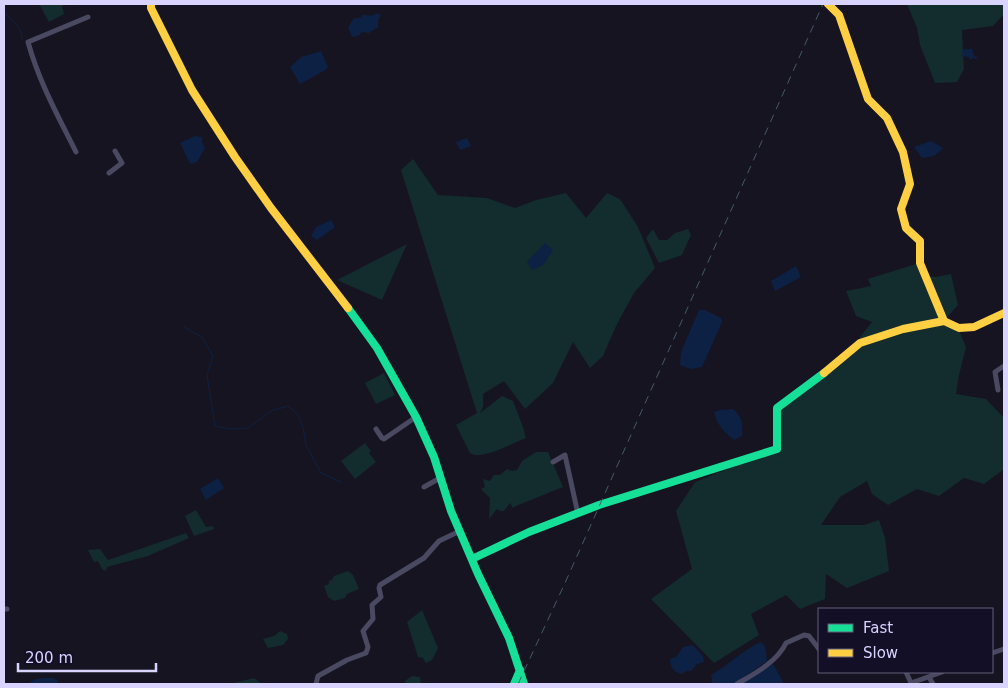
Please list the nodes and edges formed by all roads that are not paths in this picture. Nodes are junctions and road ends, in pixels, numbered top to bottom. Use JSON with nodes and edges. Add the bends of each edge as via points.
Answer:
{"nodes":[{"id":1,"x":151,"y":4,"type":"edge"},
{"id":2,"x":828,"y":4,"type":"edge"},
{"id":3,"x":88,"y":17,"type":"dead end"},
{"id":4,"x":115,"y":150,"type":"dead end"},
{"id":5,"x":76,"y":152,"type":"dead end"},
{"id":6,"x":109,"y":172,"type":"dead end"},
{"id":7,"x":1004,"y":313,"type":"edge"},
{"id":8,"x":944,"y":321,"type":"junction"},
{"id":9,"x":1004,"y":366,"type":"edge"},
{"id":10,"x":998,"y":390,"type":"dead end"},
{"id":11,"x":416,"y":416,"type":"junction"},
{"id":12,"x":376,"y":429,"type":"dead end"},
{"id":13,"x":553,"y":462,"type":"dead end"},
{"id":14,"x":440,"y":478,"type":"junction"},
{"id":15,"x":424,"y":487,"type":"dead end"},
{"id":16,"x":578,"y":514,"type":"junction"},
{"id":17,"x":460,"y":531,"type":"junction"},
{"id":18,"x":472,"y":559,"type":"junction"},
{"id":19,"x":818,"y":648,"type":"edge"},
{"id":20,"x":520,"y":670,"type":"junction"},
{"id":21,"x":906,"y":673,"type":"edge"},
{"id":22,"x":939,"y":673,"type":"edge"},
{"id":23,"x":929,"y":677,"type":"junction"},
{"id":24,"x":316,"y":684,"type":"edge"},
{"id":25,"x":514,"y":684,"type":"edge"},
{"id":26,"x":524,"y":684,"type":"edge"},
{"id":27,"x":737,"y":684,"type":"edge"},
{"id":28,"x":933,"y":684,"type":"edge"}],
"edges":[{"from":1,"to":11,"type":"street","via":[[192,90],[229,149],[377,348]]},
{"from":2,"to":8,"type":"street","via":[[839,14],[868,99],[887,118],[903,152],[910,184],[901,209],[906,228],[920,241],[920,263]]},
{"from":3,"to":5,"type":"street","via":[[28,42],[44,91]]},
{"from":4,"to":6,"type":"street","via":[[122,163]]},
{"from":7,"to":8,"type":"street","via":[[968,330],[953,328]]},
{"from":8,"to":16,"type":"street","via":[[903,328],[860,343],[777,408],[777,449]]},
{"from":9,"to":10,"type":"street","via":[[995,372]]},
{"from":11,"to":12,"type":"street","via":[[384,439]]},
{"from":11,"to":14,"type":"street"},
{"from":13,"to":16,"type":"street","via":[[565,456]]},
{"from":14,"to":15,"type":"street"},
{"from":14,"to":17,"type":"street"},
{"from":16,"to":18,"type":"street","via":[[529,532]]},
{"from":17,"to":18,"type":"street"},
{"from":17,"to":24,"type":"street","via":[[439,541],[422,559],[380,585],[381,596],[372,604],[373,619],[363,631],[368,647],[366,653],[329,669],[318,676]]},
{"from":18,"to":20,"type":"street","via":[[509,638]]},
{"from":19,"to":27,"type":"street","via":[[809,636],[804,635],[786,643],[781,653]]},
{"from":20,"to":25,"type":"street"},
{"from":20,"to":26,"type":"street"},
{"from":21,"to":23,"type":"street","via":[[911,683]]},
{"from":22,"to":23,"type":"street"},
{"from":23,"to":28,"type":"street"}]}
